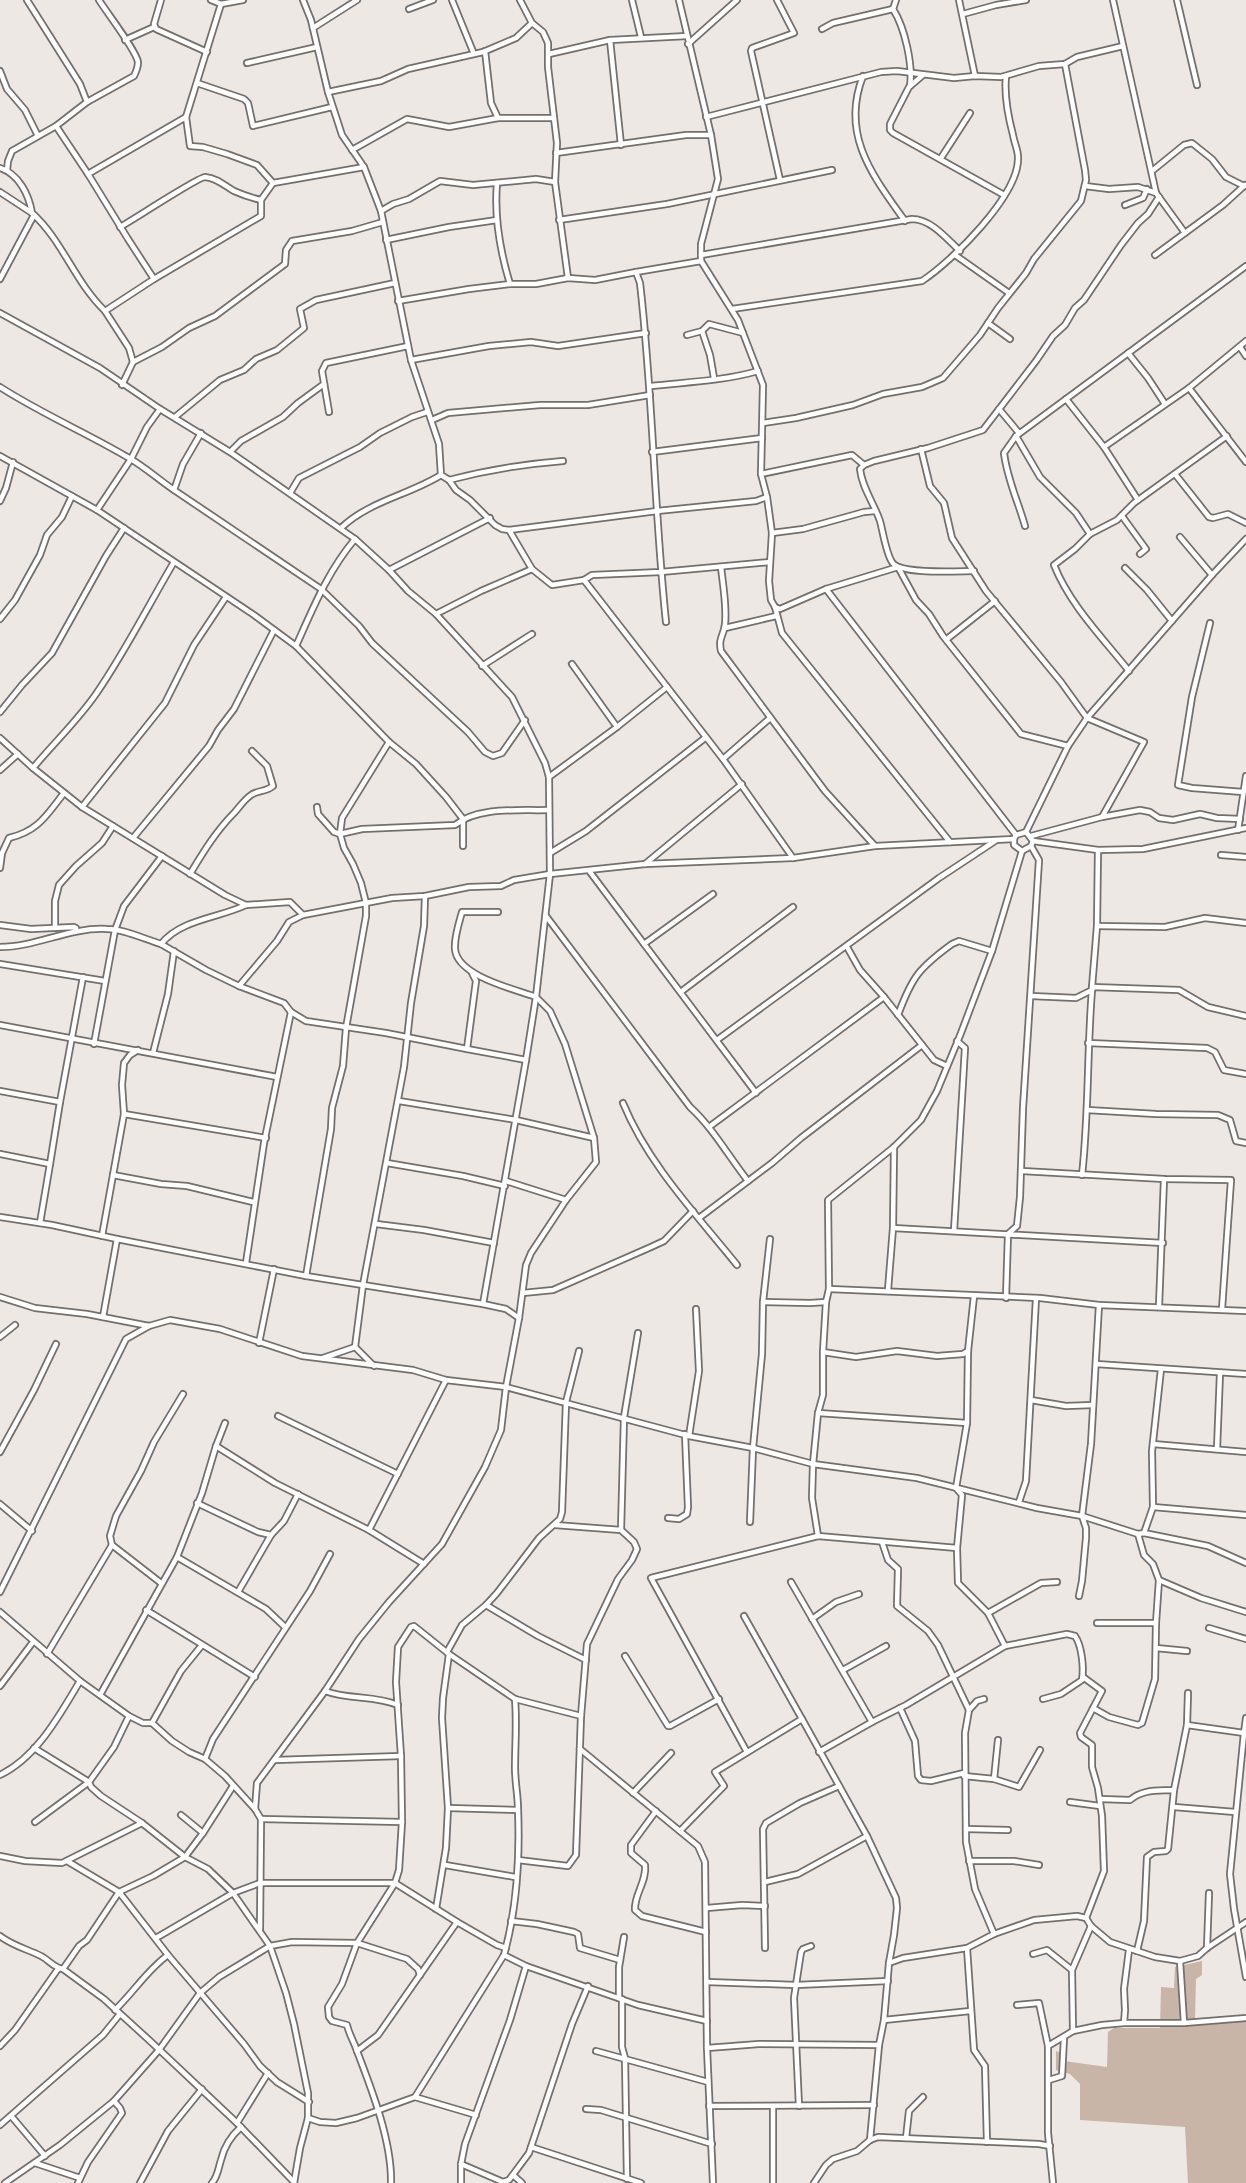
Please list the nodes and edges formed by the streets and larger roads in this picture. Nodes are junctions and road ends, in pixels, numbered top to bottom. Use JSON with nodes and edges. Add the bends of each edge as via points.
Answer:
{"nodes":[{"id":1,"x":27,"y":0,"type":"edge"},
{"id":2,"x":99,"y":0,"type":"edge"},
{"id":3,"x":160,"y":0,"type":"edge"},
{"id":4,"x":211,"y":0,"type":"edge"},
{"id":5,"x":243,"y":0,"type":"edge"},
{"id":6,"x":303,"y":0,"type":"edge"},
{"id":7,"x":357,"y":0,"type":"edge"},
{"id":8,"x":433,"y":0,"type":"edge"},
{"id":9,"x":452,"y":0,"type":"edge"},
{"id":10,"x":520,"y":0,"type":"edge"},
{"id":11,"x":632,"y":0,"type":"edge"},
{"id":12,"x":679,"y":0,"type":"edge"},
{"id":13,"x":737,"y":0,"type":"edge"},
{"id":14,"x":777,"y":0,"type":"edge"},
{"id":15,"x":896,"y":0,"type":"edge"},
{"id":16,"x":959,"y":0,"type":"edge"},
{"id":17,"x":1026,"y":0,"type":"edge"},
{"id":18,"x":1113,"y":0,"type":"edge"},
{"id":19,"x":1177,"y":0,"type":"edge"},
{"id":20,"x":221,"y":4,"type":"junction"},
{"id":21,"x":409,"y":9,"type":"dead end"},
{"id":22,"x":893,"y":9,"type":"junction"},
{"id":23,"x":963,"y":14,"type":"junction"},
{"id":24,"x":532,"y":23,"type":"junction"},
{"id":25,"x":154,"y":27,"type":"junction"},
{"id":26,"x":313,"y":28,"type":"junction"},
{"id":27,"x":822,"y":29,"type":"dead end"},
{"id":28,"x":687,"y":36,"type":"junction"},
{"id":29,"x":641,"y":37,"type":"junction"},
{"id":30,"x":125,"y":40,"type":"junction"},
{"id":31,"x":610,"y":40,"type":"junction"},
{"id":32,"x":688,"y":44,"type":"junction"},
{"id":33,"x":1123,"y":46,"type":"junction"},
{"id":34,"x":317,"y":47,"type":"junction"},
{"id":35,"x":485,"y":51,"type":"junction"},
{"id":36,"x":207,"y":52,"type":"junction"},
{"id":37,"x":474,"y":54,"type":"junction"},
{"id":38,"x":549,"y":54,"type":"junction"},
{"id":39,"x":247,"y":63,"type":"dead end"},
{"id":40,"x":1065,"y":64,"type":"junction"},
{"id":41,"x":0,"y":71,"type":"edge"},
{"id":42,"x":912,"y":73,"type":"junction"},
{"id":43,"x":923,"y":75,"type":"junction"},
{"id":44,"x":863,"y":76,"type":"junction"},
{"id":45,"x":975,"y":76,"type":"junction"},
{"id":46,"x":1006,"y":76,"type":"junction"},
{"id":47,"x":197,"y":83,"type":"junction"},
{"id":48,"x":1197,"y":85,"type":"dead end"},
{"id":49,"x":909,"y":87,"type":"junction"},
{"id":50,"x":328,"y":92,"type":"junction"},
{"id":51,"x":87,"y":102,"type":"junction"},
{"id":52,"x":762,"y":103,"type":"junction"},
{"id":53,"x":332,"y":107,"type":"junction"},
{"id":54,"x":970,"y":113,"type":"dead end"},
{"id":55,"x":186,"y":117,"type":"junction"},
{"id":56,"x":498,"y":117,"type":"junction"},
{"id":57,"x":706,"y":117,"type":"junction"},
{"id":58,"x":554,"y":118,"type":"junction"},
{"id":59,"x":56,"y":126,"type":"junction"},
{"id":60,"x":711,"y":135,"type":"junction"},
{"id":61,"x":38,"y":136,"type":"junction"},
{"id":62,"x":621,"y":145,"type":"junction"},
{"id":63,"x":352,"y":150,"type":"junction"},
{"id":64,"x":556,"y":153,"type":"junction"},
{"id":65,"x":941,"y":158,"type":"junction"},
{"id":66,"x":364,"y":167,"type":"junction"},
{"id":67,"x":0,"y":168,"type":"edge"},
{"id":68,"x":8,"y":170,"type":"junction"},
{"id":69,"x":832,"y":170,"type":"dead end"},
{"id":70,"x":1152,"y":171,"type":"junction"},
{"id":71,"x":88,"y":174,"type":"junction"},
{"id":72,"x":780,"y":180,"type":"junction"},
{"id":73,"x":555,"y":182,"type":"junction"},
{"id":74,"x":273,"y":183,"type":"junction"},
{"id":75,"x":497,"y":183,"type":"junction"},
{"id":76,"x":1245,"y":185,"type":"edge"},
{"id":77,"x":1085,"y":186,"type":"junction"},
{"id":78,"x":1147,"y":189,"type":"junction"},
{"id":79,"x":0,"y":192,"type":"edge"},
{"id":80,"x":716,"y":194,"type":"junction"},
{"id":81,"x":1005,"y":195,"type":"junction"},
{"id":82,"x":1157,"y":195,"type":"junction"},
{"id":83,"x":261,"y":200,"type":"junction"},
{"id":84,"x":1125,"y":205,"type":"dead end"},
{"id":85,"x":381,"y":211,"type":"junction"},
{"id":86,"x":33,"y":214,"type":"junction"},
{"id":87,"x":559,"y":219,"type":"junction"},
{"id":88,"x":497,"y":220,"type":"junction"},
{"id":89,"x":905,"y":221,"type":"junction"},
{"id":90,"x":383,"y":222,"type":"junction"},
{"id":91,"x":120,"y":227,"type":"junction"},
{"id":92,"x":1185,"y":233,"type":"junction"},
{"id":93,"x":386,"y":240,"type":"junction"},
{"id":94,"x":960,"y":251,"type":"junction"},
{"id":95,"x":701,"y":255,"type":"junction"},
{"id":96,"x":955,"y":255,"type":"junction"},
{"id":97,"x":1155,"y":255,"type":"dead end"},
{"id":98,"x":701,"y":261,"type":"junction"},
{"id":99,"x":0,"y":264,"type":"edge"},
{"id":100,"x":1246,"y":266,"type":"edge"},
{"id":101,"x":6,"y":268,"type":"junction"},
{"id":102,"x":636,"y":272,"type":"junction"},
{"id":103,"x":568,"y":278,"type":"junction"},
{"id":104,"x":0,"y":279,"type":"edge"},
{"id":105,"x":154,"y":279,"type":"junction"},
{"id":106,"x":395,"y":283,"type":"junction"},
{"id":107,"x":510,"y":284,"type":"junction"},
{"id":108,"x":1009,"y":293,"type":"junction"},
{"id":109,"x":398,"y":301,"type":"junction"},
{"id":110,"x":732,"y":309,"type":"junction"},
{"id":111,"x":105,"y":311,"type":"junction"},
{"id":112,"x":0,"y":314,"type":"edge"},
{"id":113,"x":988,"y":323,"type":"junction"},
{"id":114,"x":702,"y":331,"type":"junction"},
{"id":115,"x":646,"y":333,"type":"junction"},
{"id":116,"x":743,"y":333,"type":"junction"},
{"id":117,"x":687,"y":335,"type":"dead end"},
{"id":118,"x":1010,"y":339,"type":"dead end"},
{"id":119,"x":1246,"y":341,"type":"edge"},
{"id":120,"x":408,"y":346,"type":"junction"},
{"id":121,"x":1240,"y":346,"type":"junction"},
{"id":122,"x":1128,"y":353,"type":"junction"},
{"id":123,"x":1246,"y":356,"type":"edge"},
{"id":124,"x":411,"y":360,"type":"junction"},
{"id":125,"x":133,"y":362,"type":"junction"},
{"id":126,"x":758,"y":371,"type":"junction"},
{"id":127,"x":714,"y":378,"type":"junction"},
{"id":128,"x":324,"y":384,"type":"junction"},
{"id":129,"x":122,"y":385,"type":"junction"},
{"id":130,"x":651,"y":386,"type":"junction"},
{"id":131,"x":0,"y":387,"type":"edge"},
{"id":132,"x":1189,"y":388,"type":"junction"},
{"id":133,"x":650,"y":395,"type":"junction"},
{"id":134,"x":1066,"y":399,"type":"junction"},
{"id":135,"x":1165,"y":404,"type":"junction"},
{"id":136,"x":160,"y":409,"type":"junction"},
{"id":137,"x":999,"y":409,"type":"junction"},
{"id":138,"x":329,"y":412,"type":"dead end"},
{"id":139,"x":427,"y":412,"type":"junction"},
{"id":140,"x":176,"y":417,"type":"junction"},
{"id":141,"x":432,"y":420,"type":"junction"},
{"id":142,"x":763,"y":423,"type":"junction"},
{"id":143,"x":201,"y":433,"type":"junction"},
{"id":144,"x":1018,"y":435,"type":"junction"},
{"id":145,"x":1227,"y":436,"type":"junction"},
{"id":146,"x":762,"y":438,"type":"junction"},
{"id":147,"x":1104,"y":447,"type":"junction"},
{"id":148,"x":921,"y":449,"type":"junction"},
{"id":149,"x":230,"y":452,"type":"junction"},
{"id":150,"x":652,"y":452,"type":"junction"},
{"id":151,"x":0,"y":456,"type":"edge"},
{"id":152,"x":131,"y":459,"type":"junction"},
{"id":153,"x":563,"y":461,"type":"dead end"},
{"id":154,"x":13,"y":462,"type":"junction"},
{"id":155,"x":1246,"y":462,"type":"edge"},
{"id":156,"x":864,"y":465,"type":"junction"},
{"id":157,"x":760,"y":474,"type":"junction"},
{"id":158,"x":1175,"y":474,"type":"junction"},
{"id":159,"x":441,"y":476,"type":"junction"},
{"id":160,"x":449,"y":480,"type":"junction"},
{"id":161,"x":174,"y":490,"type":"junction"},
{"id":162,"x":290,"y":493,"type":"junction"},
{"id":163,"x":72,"y":496,"type":"junction"},
{"id":164,"x":767,"y":497,"type":"junction"},
{"id":165,"x":1138,"y":500,"type":"junction"},
{"id":166,"x":0,"y":501,"type":"edge"},
{"id":167,"x":97,"y":510,"type":"junction"},
{"id":168,"x":657,"y":511,"type":"junction"},
{"id":169,"x":875,"y":511,"type":"junction"},
{"id":170,"x":1122,"y":516,"type":"junction"},
{"id":171,"x":490,"y":518,"type":"junction"},
{"id":172,"x":1246,"y":523,"type":"edge"},
{"id":173,"x":1025,"y":526,"type":"dead end"},
{"id":174,"x":124,"y":528,"type":"junction"},
{"id":175,"x":341,"y":528,"type":"junction"},
{"id":176,"x":509,"y":530,"type":"junction"},
{"id":177,"x":772,"y":533,"type":"junction"},
{"id":178,"x":1090,"y":534,"type":"junction"},
{"id":179,"x":1180,"y":537,"type":"dead end"},
{"id":180,"x":355,"y":538,"type":"junction"},
{"id":181,"x":1246,"y":539,"type":"edge"},
{"id":182,"x":1140,"y":554,"type":"dead end"},
{"id":183,"x":174,"y":562,"type":"junction"},
{"id":184,"x":770,"y":562,"type":"junction"},
{"id":185,"x":721,"y":567,"type":"junction"},
{"id":186,"x":898,"y":567,"type":"junction"},
{"id":187,"x":1125,"y":568,"type":"dead end"},
{"id":188,"x":532,"y":569,"type":"junction"},
{"id":189,"x":389,"y":570,"type":"junction"},
{"id":190,"x":974,"y":571,"type":"junction"},
{"id":191,"x":661,"y":572,"type":"junction"},
{"id":192,"x":1212,"y":576,"type":"junction"},
{"id":193,"x":584,"y":580,"type":"junction"},
{"id":194,"x":321,"y":589,"type":"junction"},
{"id":195,"x":826,"y":589,"type":"junction"},
{"id":196,"x":225,"y":597,"type":"junction"},
{"id":197,"x":995,"y":601,"type":"junction"},
{"id":198,"x":775,"y":607,"type":"junction"},
{"id":199,"x":436,"y":614,"type":"junction"},
{"id":200,"x":776,"y":616,"type":"junction"},
{"id":201,"x":0,"y":619,"type":"edge"},
{"id":202,"x":666,"y":621,"type":"dead end"},
{"id":203,"x":1172,"y":621,"type":"junction"},
{"id":204,"x":1210,"y":623,"type":"dead end"},
{"id":205,"x":725,"y":628,"type":"junction"},
{"id":206,"x":274,"y":630,"type":"junction"},
{"id":207,"x":532,"y":634,"type":"dead end"},
{"id":208,"x":947,"y":639,"type":"junction"},
{"id":209,"x":296,"y":646,"type":"junction"},
{"id":210,"x":572,"y":664,"type":"dead end"},
{"id":211,"x":482,"y":666,"type":"junction"},
{"id":212,"x":1129,"y":670,"type":"junction"},
{"id":213,"x":667,"y":687,"type":"junction"},
{"id":214,"x":0,"y":712,"type":"edge"},
{"id":215,"x":1087,"y":718,"type":"junction"},
{"id":216,"x":769,"y":719,"type":"junction"},
{"id":217,"x":525,"y":720,"type":"junction"},
{"id":218,"x":617,"y":727,"type":"junction"},
{"id":219,"x":0,"y":738,"type":"edge"},
{"id":220,"x":705,"y":738,"type":"junction"},
{"id":221,"x":389,"y":742,"type":"junction"},
{"id":222,"x":1068,"y":746,"type":"junction"},
{"id":223,"x":252,"y":751,"type":"dead end"},
{"id":224,"x":18,"y":754,"type":"junction"},
{"id":225,"x":723,"y":759,"type":"junction"},
{"id":226,"x":33,"y":768,"type":"junction"},
{"id":227,"x":0,"y":770,"type":"edge"},
{"id":228,"x":1246,"y":776,"type":"edge"},
{"id":229,"x":549,"y":777,"type":"junction"},
{"id":230,"x":742,"y":784,"type":"junction"},
{"id":231,"x":1243,"y":792,"type":"junction"},
{"id":232,"x":63,"y":793,"type":"junction"},
{"id":233,"x":82,"y":807,"type":"junction"},
{"id":234,"x":317,"y":807,"type":"dead end"},
{"id":235,"x":549,"y":810,"type":"junction"},
{"id":236,"x":1102,"y":817,"type":"junction"},
{"id":237,"x":463,"y":819,"type":"junction"},
{"id":238,"x":1240,"y":819,"type":"junction"},
{"id":239,"x":113,"y":826,"type":"junction"},
{"id":240,"x":1246,"y":828,"type":"edge"},
{"id":241,"x":1238,"y":830,"type":"junction"},
{"id":242,"x":340,"y":834,"type":"junction"},
{"id":243,"x":1015,"y":837,"type":"junction"},
{"id":244,"x":133,"y":838,"type":"junction"},
{"id":245,"x":1030,"y":839,"type":"junction"},
{"id":246,"x":996,"y":840,"type":"junction"},
{"id":247,"x":950,"y":842,"type":"junction"},
{"id":248,"x":463,"y":846,"type":"dead end"},
{"id":249,"x":875,"y":846,"type":"junction"},
{"id":250,"x":1098,"y":849,"type":"junction"},
{"id":251,"x":1022,"y":851,"type":"junction"},
{"id":252,"x":549,"y":853,"type":"junction"},
{"id":253,"x":1221,"y":855,"type":"dead end"},
{"id":254,"x":162,"y":856,"type":"junction"},
{"id":255,"x":1246,"y":857,"type":"edge"},
{"id":256,"x":793,"y":858,"type":"junction"},
{"id":257,"x":645,"y":864,"type":"junction"},
{"id":258,"x":0,"y":868,"type":"edge"},
{"id":259,"x":591,"y":872,"type":"junction"},
{"id":260,"x":190,"y":874,"type":"junction"},
{"id":261,"x":550,"y":874,"type":"junction"},
{"id":262,"x":713,"y":894,"type":"dead end"},
{"id":263,"x":425,"y":896,"type":"junction"},
{"id":264,"x":366,"y":903,"type":"junction"},
{"id":265,"x":246,"y":905,"type":"junction"},
{"id":266,"x":793,"y":907,"type":"dead end"},
{"id":267,"x":498,"y":912,"type":"dead end"},
{"id":268,"x":303,"y":915,"type":"junction"},
{"id":269,"x":546,"y":916,"type":"junction"},
{"id":270,"x":1246,"y":923,"type":"edge"},
{"id":271,"x":0,"y":925,"type":"edge"},
{"id":272,"x":1097,"y":926,"type":"junction"},
{"id":273,"x":55,"y":928,"type":"junction"},
{"id":274,"x":115,"y":930,"type":"junction"},
{"id":275,"x":75,"y":931,"type":"junction"},
{"id":276,"x":161,"y":944,"type":"junction"},
{"id":277,"x":644,"y":944,"type":"junction"},
{"id":278,"x":847,"y":946,"type":"junction"},
{"id":279,"x":0,"y":947,"type":"edge"},
{"id":280,"x":174,"y":951,"type":"junction"},
{"id":281,"x":992,"y":951,"type":"junction"},
{"id":282,"x":0,"y":964,"type":"edge"},
{"id":283,"x":472,"y":973,"type":"junction"},
{"id":284,"x":83,"y":977,"type":"junction"},
{"id":285,"x":105,"y":981,"type":"junction"},
{"id":286,"x":239,"y":986,"type":"junction"},
{"id":287,"x":1092,"y":988,"type":"junction"},
{"id":288,"x":682,"y":991,"type":"junction"},
{"id":289,"x":1031,"y":996,"type":"junction"},
{"id":290,"x":536,"y":997,"type":"junction"},
{"id":291,"x":884,"y":997,"type":"junction"},
{"id":292,"x":291,"y":1012,"type":"junction"},
{"id":293,"x":898,"y":1015,"type":"junction"},
{"id":294,"x":1246,"y":1016,"type":"edge"},
{"id":295,"x":0,"y":1026,"type":"edge"},
{"id":296,"x":346,"y":1028,"type":"junction"},
{"id":297,"x":408,"y":1038,"type":"junction"},
{"id":298,"x":72,"y":1040,"type":"junction"},
{"id":299,"x":717,"y":1040,"type":"junction"},
{"id":300,"x":957,"y":1041,"type":"junction"},
{"id":301,"x":1088,"y":1043,"type":"junction"},
{"id":302,"x":94,"y":1044,"type":"junction"},
{"id":303,"x":922,"y":1045,"type":"junction"},
{"id":304,"x":467,"y":1049,"type":"junction"},
{"id":305,"x":138,"y":1050,"type":"junction"},
{"id":306,"x":153,"y":1053,"type":"junction"},
{"id":307,"x":526,"y":1060,"type":"junction"},
{"id":308,"x":947,"y":1066,"type":"junction"},
{"id":309,"x":1246,"y":1074,"type":"edge"},
{"id":310,"x":277,"y":1077,"type":"junction"},
{"id":311,"x":0,"y":1091,"type":"edge"},
{"id":312,"x":756,"y":1093,"type":"junction"},
{"id":313,"x":399,"y":1101,"type":"junction"},
{"id":314,"x":60,"y":1102,"type":"junction"},
{"id":315,"x":623,"y":1103,"type":"dead end"},
{"id":316,"x":1087,"y":1110,"type":"junction"},
{"id":317,"x":124,"y":1114,"type":"junction"},
{"id":318,"x":516,"y":1120,"type":"junction"},
{"id":319,"x":709,"y":1127,"type":"junction"},
{"id":320,"x":266,"y":1138,"type":"junction"},
{"id":321,"x":594,"y":1138,"type":"junction"},
{"id":322,"x":1246,"y":1143,"type":"edge"},
{"id":323,"x":894,"y":1147,"type":"junction"},
{"id":324,"x":0,"y":1154,"type":"edge"},
{"id":325,"x":50,"y":1164,"type":"junction"},
{"id":326,"x":387,"y":1164,"type":"junction"},
{"id":327,"x":1022,"y":1172,"type":"junction"},
{"id":328,"x":1082,"y":1174,"type":"junction"},
{"id":329,"x":113,"y":1175,"type":"junction"},
{"id":330,"x":1164,"y":1179,"type":"junction"},
{"id":331,"x":748,"y":1181,"type":"junction"},
{"id":332,"x":505,"y":1183,"type":"junction"},
{"id":333,"x":566,"y":1200,"type":"junction"},
{"id":334,"x":254,"y":1202,"type":"junction"},
{"id":335,"x":693,"y":1211,"type":"junction"},
{"id":336,"x":0,"y":1217,"type":"edge"},
{"id":337,"x":699,"y":1218,"type":"junction"},
{"id":338,"x":40,"y":1223,"type":"junction"},
{"id":339,"x":376,"y":1224,"type":"junction"},
{"id":340,"x":893,"y":1228,"type":"junction"},
{"id":341,"x":954,"y":1231,"type":"junction"},
{"id":342,"x":1008,"y":1234,"type":"junction"},
{"id":343,"x":102,"y":1236,"type":"junction"},
{"id":344,"x":117,"y":1239,"type":"junction"},
{"id":345,"x":770,"y":1239,"type":"dead end"},
{"id":346,"x":495,"y":1243,"type":"junction"},
{"id":347,"x":1163,"y":1243,"type":"junction"},
{"id":348,"x":246,"y":1263,"type":"junction"},
{"id":349,"x":736,"y":1265,"type":"dead end"},
{"id":350,"x":274,"y":1269,"type":"junction"},
{"id":351,"x":306,"y":1276,"type":"junction"},
{"id":352,"x":363,"y":1285,"type":"junction"},
{"id":353,"x":829,"y":1289,"type":"junction"},
{"id":354,"x":888,"y":1290,"type":"junction"},
{"id":355,"x":523,"y":1293,"type":"junction"},
{"id":356,"x":974,"y":1296,"type":"junction"},
{"id":357,"x":0,"y":1297,"type":"edge"},
{"id":358,"x":1006,"y":1298,"type":"junction"},
{"id":359,"x":1036,"y":1298,"type":"junction"},
{"id":360,"x":763,"y":1302,"type":"junction"},
{"id":361,"x":826,"y":1302,"type":"junction"},
{"id":362,"x":483,"y":1304,"type":"junction"},
{"id":363,"x":1099,"y":1305,"type":"junction"},
{"id":364,"x":1159,"y":1306,"type":"junction"},
{"id":365,"x":696,"y":1309,"type":"dead end"},
{"id":366,"x":1222,"y":1309,"type":"junction"},
{"id":367,"x":1246,"y":1311,"type":"edge"},
{"id":368,"x":103,"y":1317,"type":"junction"},
{"id":369,"x":519,"y":1318,"type":"junction"},
{"id":370,"x":15,"y":1325,"type":"dead end"},
{"id":371,"x":149,"y":1326,"type":"junction"},
{"id":372,"x":638,"y":1333,"type":"dead end"},
{"id":373,"x":0,"y":1337,"type":"edge"},
{"id":374,"x":259,"y":1343,"type":"junction"},
{"id":375,"x":56,"y":1344,"type":"dead end"},
{"id":376,"x":355,"y":1347,"type":"junction"},
{"id":377,"x":579,"y":1351,"type":"dead end"},
{"id":378,"x":968,"y":1351,"type":"junction"},
{"id":379,"x":823,"y":1352,"type":"junction"},
{"id":380,"x":321,"y":1359,"type":"junction"},
{"id":381,"x":1096,"y":1364,"type":"junction"},
{"id":382,"x":375,"y":1366,"type":"junction"},
{"id":383,"x":1161,"y":1370,"type":"junction"},
{"id":384,"x":1220,"y":1373,"type":"junction"},
{"id":385,"x":1246,"y":1374,"type":"edge"},
{"id":386,"x":446,"y":1380,"type":"junction"},
{"id":387,"x":506,"y":1387,"type":"junction"},
{"id":388,"x":183,"y":1394,"type":"dead end"},
{"id":389,"x":1031,"y":1400,"type":"junction"},
{"id":390,"x":566,"y":1402,"type":"junction"},
{"id":391,"x":1093,"y":1406,"type":"junction"},
{"id":392,"x":818,"y":1413,"type":"junction"},
{"id":393,"x":278,"y":1416,"type":"dead end"},
{"id":394,"x":624,"y":1417,"type":"junction"},
{"id":395,"x":225,"y":1423,"type":"dead end"},
{"id":396,"x":967,"y":1423,"type":"junction"},
{"id":397,"x":687,"y":1435,"type":"junction"},
{"id":398,"x":1153,"y":1444,"type":"junction"},
{"id":399,"x":216,"y":1446,"type":"junction"},
{"id":400,"x":753,"y":1448,"type":"junction"},
{"id":401,"x":1217,"y":1449,"type":"junction"},
{"id":402,"x":0,"y":1452,"type":"edge"},
{"id":403,"x":1246,"y":1452,"type":"edge"},
{"id":404,"x":813,"y":1464,"type":"junction"},
{"id":405,"x":398,"y":1474,"type":"junction"},
{"id":406,"x":956,"y":1488,"type":"junction"},
{"id":407,"x":298,"y":1494,"type":"junction"},
{"id":408,"x":1019,"y":1502,"type":"junction"},
{"id":409,"x":197,"y":1503,"type":"junction"},
{"id":410,"x":0,"y":1504,"type":"edge"},
{"id":411,"x":1153,"y":1507,"type":"junction"},
{"id":412,"x":1246,"y":1515,"type":"edge"},
{"id":413,"x":1082,"y":1516,"type":"junction"},
{"id":414,"x":668,"y":1518,"type":"dead end"},
{"id":415,"x":750,"y":1522,"type":"dead end"},
{"id":416,"x":555,"y":1525,"type":"junction"},
{"id":417,"x":369,"y":1530,"type":"junction"},
{"id":418,"x":621,"y":1530,"type":"junction"},
{"id":419,"x":32,"y":1531,"type":"junction"},
{"id":420,"x":1141,"y":1534,"type":"junction"},
{"id":421,"x":271,"y":1535,"type":"junction"},
{"id":422,"x":818,"y":1536,"type":"junction"},
{"id":423,"x":882,"y":1542,"type":"junction"},
{"id":424,"x":112,"y":1545,"type":"junction"},
{"id":425,"x":957,"y":1548,"type":"junction"},
{"id":426,"x":330,"y":1554,"type":"dead end"},
{"id":427,"x":177,"y":1557,"type":"junction"},
{"id":428,"x":1246,"y":1563,"type":"edge"},
{"id":429,"x":424,"y":1564,"type":"junction"},
{"id":430,"x":1159,"y":1580,"type":"junction"},
{"id":431,"x":791,"y":1582,"type":"dead end"},
{"id":432,"x":1057,"y":1582,"type":"dead end"},
{"id":433,"x":161,"y":1583,"type":"junction"},
{"id":434,"x":0,"y":1592,"type":"edge"},
{"id":435,"x":238,"y":1592,"type":"junction"},
{"id":436,"x":859,"y":1594,"type":"dead end"},
{"id":437,"x":1079,"y":1596,"type":"dead end"},
{"id":438,"x":486,"y":1605,"type":"junction"},
{"id":439,"x":146,"y":1610,"type":"junction"},
{"id":440,"x":0,"y":1612,"type":"edge"},
{"id":441,"x":1246,"y":1612,"type":"edge"},
{"id":442,"x":988,"y":1613,"type":"junction"},
{"id":443,"x":744,"y":1616,"type":"dead end"},
{"id":444,"x":812,"y":1619,"type":"junction"},
{"id":445,"x":1097,"y":1623,"type":"dead end"},
{"id":446,"x":1156,"y":1623,"type":"junction"},
{"id":447,"x":285,"y":1627,"type":"junction"},
{"id":448,"x":1209,"y":1628,"type":"dead end"},
{"id":449,"x":1246,"y":1639,"type":"edge"},
{"id":450,"x":33,"y":1642,"type":"junction"},
{"id":451,"x":202,"y":1645,"type":"junction"},
{"id":452,"x":886,"y":1646,"type":"dead end"},
{"id":453,"x":1005,"y":1646,"type":"junction"},
{"id":454,"x":1156,"y":1648,"type":"junction"},
{"id":455,"x":1187,"y":1651,"type":"dead end"},
{"id":456,"x":448,"y":1653,"type":"junction"},
{"id":457,"x":46,"y":1654,"type":"junction"},
{"id":458,"x":625,"y":1656,"type":"dead end"},
{"id":459,"x":586,"y":1660,"type":"junction"},
{"id":460,"x":843,"y":1670,"type":"junction"},
{"id":461,"x":954,"y":1676,"type":"junction"},
{"id":462,"x":255,"y":1677,"type":"junction"},
{"id":463,"x":1083,"y":1677,"type":"junction"},
{"id":464,"x":80,"y":1682,"type":"junction"},
{"id":465,"x":0,"y":1686,"type":"edge"},
{"id":466,"x":325,"y":1690,"type":"junction"},
{"id":467,"x":1188,"y":1692,"type":"dead end"},
{"id":468,"x":100,"y":1695,"type":"junction"},
{"id":469,"x":515,"y":1699,"type":"junction"},
{"id":470,"x":719,"y":1699,"type":"junction"},
{"id":471,"x":984,"y":1699,"type":"dead end"},
{"id":472,"x":1043,"y":1699,"type":"dead end"},
{"id":473,"x":398,"y":1705,"type":"junction"},
{"id":474,"x":900,"y":1708,"type":"junction"},
{"id":475,"x":1093,"y":1708,"type":"junction"},
{"id":476,"x":969,"y":1710,"type":"junction"},
{"id":477,"x":129,"y":1716,"type":"junction"},
{"id":478,"x":581,"y":1716,"type":"junction"},
{"id":479,"x":1246,"y":1718,"type":"edge"},
{"id":480,"x":802,"y":1719,"type":"junction"},
{"id":481,"x":872,"y":1722,"type":"junction"},
{"id":482,"x":152,"y":1723,"type":"junction"},
{"id":483,"x":1187,"y":1725,"type":"junction"},
{"id":484,"x":1244,"y":1733,"type":"junction"},
{"id":485,"x":998,"y":1740,"type":"dead end"},
{"id":486,"x":1245,"y":1740,"type":"edge"},
{"id":487,"x":34,"y":1748,"type":"junction"},
{"id":488,"x":580,"y":1749,"type":"junction"},
{"id":489,"x":1040,"y":1750,"type":"dead end"},
{"id":490,"x":747,"y":1752,"type":"junction"},
{"id":491,"x":819,"y":1752,"type":"junction"},
{"id":492,"x":671,"y":1753,"type":"dead end"},
{"id":493,"x":401,"y":1756,"type":"junction"},
{"id":494,"x":205,"y":1759,"type":"junction"},
{"id":495,"x":275,"y":1760,"type":"junction"},
{"id":496,"x":0,"y":1775,"type":"edge"},
{"id":497,"x":964,"y":1775,"type":"junction"},
{"id":498,"x":994,"y":1779,"type":"junction"},
{"id":499,"x":89,"y":1782,"type":"junction"},
{"id":500,"x":233,"y":1786,"type":"junction"},
{"id":501,"x":839,"y":1786,"type":"junction"},
{"id":502,"x":1174,"y":1790,"type":"junction"},
{"id":503,"x":633,"y":1793,"type":"junction"},
{"id":504,"x":1100,"y":1798,"type":"junction"},
{"id":505,"x":1070,"y":1802,"type":"dead end"},
{"id":506,"x":1100,"y":1806,"type":"junction"},
{"id":507,"x":1174,"y":1807,"type":"junction"},
{"id":508,"x":448,"y":1808,"type":"junction"},
{"id":509,"x":255,"y":1809,"type":"junction"},
{"id":510,"x":518,"y":1810,"type":"junction"},
{"id":511,"x":656,"y":1811,"type":"junction"},
{"id":512,"x":1235,"y":1812,"type":"junction"},
{"id":513,"x":181,"y":1815,"type":"dead end"},
{"id":514,"x":261,"y":1819,"type":"junction"},
{"id":515,"x":35,"y":1821,"type":"dead end"},
{"id":516,"x":402,"y":1822,"type":"junction"},
{"id":517,"x":142,"y":1823,"type":"junction"},
{"id":518,"x":966,"y":1829,"type":"junction"},
{"id":519,"x":1008,"y":1830,"type":"dead end"},
{"id":520,"x":680,"y":1831,"type":"junction"},
{"id":521,"x":203,"y":1833,"type":"junction"},
{"id":522,"x":867,"y":1836,"type":"junction"},
{"id":523,"x":0,"y":1856,"type":"edge"},
{"id":524,"x":185,"y":1857,"type":"junction"},
{"id":525,"x":518,"y":1860,"type":"junction"},
{"id":526,"x":67,"y":1861,"type":"junction"},
{"id":527,"x":969,"y":1861,"type":"junction"},
{"id":528,"x":1039,"y":1865,"type":"dead end"},
{"id":529,"x":445,"y":1866,"type":"junction"},
{"id":530,"x":515,"y":1877,"type":"junction"},
{"id":531,"x":765,"y":1882,"type":"junction"},
{"id":532,"x":260,"y":1883,"type":"junction"},
{"id":533,"x":394,"y":1883,"type":"junction"},
{"id":534,"x":119,"y":1892,"type":"junction"},
{"id":535,"x":233,"y":1893,"type":"junction"},
{"id":536,"x":1209,"y":1893,"type":"dead end"},
{"id":537,"x":765,"y":1906,"type":"junction"},
{"id":538,"x":707,"y":1908,"type":"junction"},
{"id":539,"x":436,"y":1909,"type":"junction"},
{"id":540,"x":1086,"y":1918,"type":"junction"},
{"id":541,"x":511,"y":1921,"type":"junction"},
{"id":542,"x":457,"y":1922,"type":"junction"},
{"id":543,"x":1246,"y":1922,"type":"edge"},
{"id":544,"x":1091,"y":1926,"type":"junction"},
{"id":545,"x":1238,"y":1927,"type":"junction"},
{"id":546,"x":260,"y":1929,"type":"junction"},
{"id":547,"x":706,"y":1932,"type":"junction"},
{"id":548,"x":994,"y":1934,"type":"junction"},
{"id":549,"x":2,"y":1937,"type":"edge"},
{"id":550,"x":624,"y":1937,"type":"dead end"},
{"id":551,"x":156,"y":1938,"type":"junction"},
{"id":552,"x":357,"y":1943,"type":"junction"},
{"id":553,"x":0,"y":1945,"type":"edge"},
{"id":554,"x":270,"y":1946,"type":"junction"},
{"id":555,"x":811,"y":1946,"type":"dead end"},
{"id":556,"x":506,"y":1948,"type":"junction"},
{"id":557,"x":765,"y":1948,"type":"dead end"},
{"id":558,"x":967,"y":1948,"type":"junction"},
{"id":559,"x":1207,"y":1948,"type":"junction"},
{"id":560,"x":892,"y":1949,"type":"junction"},
{"id":561,"x":1129,"y":1950,"type":"junction"},
{"id":562,"x":1137,"y":1951,"type":"junction"},
{"id":563,"x":1033,"y":1954,"type":"dead end"},
{"id":564,"x":168,"y":1955,"type":"junction"},
{"id":565,"x":504,"y":1955,"type":"junction"},
{"id":566,"x":903,"y":1958,"type":"junction"},
{"id":567,"x":620,"y":1960,"type":"junction"},
{"id":568,"x":1180,"y":1961,"type":"junction"},
{"id":569,"x":889,"y":1963,"type":"junction"},
{"id":570,"x":526,"y":1966,"type":"junction"},
{"id":571,"x":61,"y":1969,"type":"junction"},
{"id":572,"x":1072,"y":1970,"type":"junction"},
{"id":573,"x":420,"y":1975,"type":"junction"},
{"id":574,"x":1246,"y":1977,"type":"edge"},
{"id":575,"x":888,"y":1981,"type":"junction"},
{"id":576,"x":707,"y":1982,"type":"junction"},
{"id":577,"x":796,"y":1985,"type":"junction"},
{"id":578,"x":588,"y":1986,"type":"junction"},
{"id":579,"x":200,"y":1993,"type":"junction"},
{"id":580,"x":621,"y":1999,"type":"junction"},
{"id":581,"x":1017,"y":2005,"type":"dead end"},
{"id":582,"x":970,"y":2011,"type":"junction"},
{"id":583,"x":117,"y":2012,"type":"junction"},
{"id":584,"x":1246,"y":2018,"type":"edge"},
{"id":585,"x":884,"y":2020,"type":"junction"},
{"id":586,"x":707,"y":2021,"type":"junction"},
{"id":587,"x":1124,"y":2023,"type":"junction"},
{"id":588,"x":1184,"y":2023,"type":"junction"},
{"id":589,"x":1073,"y":2031,"type":"junction"},
{"id":590,"x":1064,"y":2038,"type":"junction"},
{"id":591,"x":797,"y":2045,"type":"junction"},
{"id":592,"x":879,"y":2045,"type":"junction"},
{"id":593,"x":0,"y":2046,"type":"edge"},
{"id":594,"x":1048,"y":2046,"type":"junction"},
{"id":595,"x":707,"y":2048,"type":"junction"},
{"id":596,"x":159,"y":2050,"type":"junction"},
{"id":597,"x":357,"y":2051,"type":"junction"},
{"id":598,"x":596,"y":2051,"type":"dead end"},
{"id":599,"x":625,"y":2058,"type":"junction"},
{"id":600,"x":268,"y":2073,"type":"junction"},
{"id":601,"x":1049,"y":2080,"type":"junction"},
{"id":602,"x":708,"y":2082,"type":"junction"},
{"id":603,"x":202,"y":2089,"type":"junction"},
{"id":604,"x":415,"y":2097,"type":"junction"},
{"id":605,"x":923,"y":2097,"type":"dead end"},
{"id":606,"x":114,"y":2101,"type":"junction"},
{"id":607,"x":309,"y":2102,"type":"junction"},
{"id":608,"x":874,"y":2105,"type":"junction"},
{"id":609,"x":710,"y":2106,"type":"junction"},
{"id":610,"x":799,"y":2106,"type":"junction"},
{"id":611,"x":772,"y":2107,"type":"junction"},
{"id":612,"x":378,"y":2109,"type":"junction"},
{"id":613,"x":586,"y":2109,"type":"dead end"},
{"id":614,"x":476,"y":2115,"type":"junction"},
{"id":615,"x":12,"y":2117,"type":"junction"},
{"id":616,"x":308,"y":2118,"type":"junction"},
{"id":617,"x":626,"y":2119,"type":"junction"},
{"id":618,"x":0,"y":2125,"type":"edge"},
{"id":619,"x":239,"y":2125,"type":"junction"},
{"id":620,"x":906,"y":2138,"type":"junction"},
{"id":621,"x":870,"y":2140,"type":"junction"},
{"id":622,"x":987,"y":2142,"type":"junction"},
{"id":623,"x":712,"y":2144,"type":"junction"},
{"id":624,"x":1050,"y":2146,"type":"junction"},
{"id":625,"x":531,"y":2147,"type":"junction"},
{"id":626,"x":45,"y":2156,"type":"junction"},
{"id":627,"x":35,"y":2163,"type":"junction"},
{"id":628,"x":461,"y":2164,"type":"junction"},
{"id":629,"x":513,"y":2175,"type":"junction"},
{"id":630,"x":627,"y":2179,"type":"junction"},
{"id":631,"x":79,"y":2180,"type":"edge"},
{"id":632,"x":5,"y":2183,"type":"edge"},
{"id":633,"x":140,"y":2183,"type":"edge"},
{"id":634,"x":212,"y":2183,"type":"edge"},
{"id":635,"x":294,"y":2183,"type":"edge"},
{"id":636,"x":391,"y":2183,"type":"edge"},
{"id":637,"x":461,"y":2183,"type":"edge"},
{"id":638,"x":522,"y":2183,"type":"edge"},
{"id":639,"x":641,"y":2183,"type":"edge"},
{"id":640,"x":713,"y":2183,"type":"edge"},
{"id":641,"x":773,"y":2183,"type":"edge"},
{"id":642,"x":814,"y":2183,"type":"edge"},
{"id":643,"x":1053,"y":2183,"type":"edge"}],
"edges":[{"from":1,"to":51,"type":"street","via":[[80,84]]},
{"from":2,"to":30,"type":"street"},
{"from":3,"to":25,"type":"street"},
{"from":4,"to":20,"type":"street"},
{"from":5,"to":20,"type":"street"},
{"from":6,"to":26,"type":"street"},
{"from":7,"to":26,"type":"street"},
{"from":8,"to":21,"type":"street"},
{"from":9,"to":37,"type":"street"},
{"from":10,"to":24,"type":"street"},
{"from":11,"to":29,"type":"street"},
{"from":12,"to":28,"type":"street"},
{"from":13,"to":32,"type":"street"},
{"from":14,"to":52,"type":"street","via":[[794,33],[752,48]]},
{"from":15,"to":22,"type":"street"},
{"from":16,"to":23,"type":"street"},
{"from":17,"to":23,"type":"street"},
{"from":18,"to":33,"type":"street"},
{"from":19,"to":48,"type":"street"},
{"from":20,"to":36,"type":"street"},
{"from":22,"to":27,"type":"street"},
{"from":22,"to":42,"type":"street"},
{"from":23,"to":45,"type":"street"},
{"from":24,"to":35,"type":"street","via":[[516,39]]},
{"from":24,"to":38,"type":"street","via":[[543,32]]},
{"from":25,"to":30,"type":"street"},
{"from":25,"to":36,"type":"street"},
{"from":26,"to":34,"type":"street"},
{"from":28,"to":29,"type":"street"},
{"from":28,"to":32,"type":"street"},
{"from":29,"to":31,"type":"street"},
{"from":30,"to":51,"type":"street","via":[[138,63],[134,76]]},
{"from":31,"to":38,"type":"street"},
{"from":31,"to":62,"type":"street"},
{"from":32,"to":57,"type":"street"},
{"from":33,"to":40,"type":"street","via":[[1077,57]]},
{"from":33,"to":70,"type":"street"},
{"from":34,"to":39,"type":"street"},
{"from":34,"to":50,"type":"street"},
{"from":35,"to":37,"type":"street"},
{"from":35,"to":56,"type":"street","via":[[491,103]]},
{"from":36,"to":47,"type":"street"},
{"from":37,"to":50,"type":"street"},
{"from":38,"to":58,"type":"street"},
{"from":40,"to":46,"type":"street","via":[[1039,66]]},
{"from":40,"to":77,"type":"street"},
{"from":41,"to":61,"type":"street","via":[[7,89],[25,110]]},
{"from":42,"to":43,"type":"street"},
{"from":42,"to":44,"type":"street","via":[[888,71]]},
{"from":42,"to":49,"type":"street"},
{"from":43,"to":45,"type":"street"},
{"from":43,"to":49,"type":"street"},
{"from":44,"to":52,"type":"street"},
{"from":44,"to":89,"type":"street","via":[[856,108],[857,136],[867,166]]},
{"from":45,"to":46,"type":"street"},
{"from":46,"to":81,"type":"street","via":[[1005,93],[1018,156]]},
{"from":47,"to":53,"type":"street","via":[[244,99],[253,126]]},
{"from":47,"to":55,"type":"street"},
{"from":49,"to":65,"type":"street","via":[[890,129]]},
{"from":50,"to":53,"type":"street"},
{"from":51,"to":59,"type":"street"},
{"from":52,"to":57,"type":"street"},
{"from":52,"to":72,"type":"street"},
{"from":53,"to":63,"type":"street"},
{"from":54,"to":65,"type":"street"},
{"from":55,"to":71,"type":"street"},
{"from":55,"to":74,"type":"street","via":[[190,146],[257,165]]},
{"from":56,"to":58,"type":"street"},
{"from":56,"to":63,"type":"street","via":[[449,127],[407,119]]},
{"from":57,"to":60,"type":"street"},
{"from":58,"to":64,"type":"street"},
{"from":59,"to":61,"type":"street"},
{"from":59,"to":71,"type":"street"},
{"from":60,"to":62,"type":"street"},
{"from":60,"to":80,"type":"street","via":[[718,179]]},
{"from":61,"to":68,"type":"street","via":[[12,151]]},
{"from":62,"to":64,"type":"street"},
{"from":63,"to":66,"type":"street"},
{"from":64,"to":73,"type":"street"},
{"from":65,"to":81,"type":"street"},
{"from":66,"to":74,"type":"street"},
{"from":66,"to":85,"type":"street"},
{"from":67,"to":68,"type":"street"},
{"from":68,"to":86,"type":"street","via":[[29,195]]},
{"from":69,"to":72,"type":"street"},
{"from":70,"to":76,"type":"street","via":[[1192,143],[1228,178]]},
{"from":70,"to":82,"type":"street"},
{"from":71,"to":91,"type":"street"},
{"from":72,"to":80,"type":"street"},
{"from":73,"to":75,"type":"street","via":[[536,179]]},
{"from":73,"to":87,"type":"street"},
{"from":74,"to":83,"type":"street"},
{"from":75,"to":85,"type":"street","via":[[440,181]]},
{"from":75,"to":88,"type":"street"},
{"from":76,"to":92,"type":"street"},
{"from":77,"to":78,"type":"street"},
{"from":77,"to":108,"type":"street","via":[[1081,201]]},
{"from":78,"to":82,"type":"street"},
{"from":78,"to":84,"type":"street","via":[[1143,198]]},
{"from":79,"to":86,"type":"street"},
{"from":80,"to":87,"type":"street"},
{"from":80,"to":95,"type":"street"},
{"from":81,"to":94,"type":"street"},
{"from":82,"to":92,"type":"street"},
{"from":82,"to":137,"type":"street","via":[[1148,214]]},
{"from":83,"to":91,"type":"street","via":[[203,177]]},
{"from":83,"to":105,"type":"street","via":[[261,216]]},
{"from":85,"to":90,"type":"street"},
{"from":86,"to":101,"type":"street"},
{"from":86,"to":111,"type":"street","via":[[53,235],[91,297]]},
{"from":87,"to":103,"type":"street"},
{"from":88,"to":93,"type":"street"},
{"from":88,"to":107,"type":"street","via":[[500,254]]},
{"from":89,"to":94,"type":"street","via":[[924,221]]},
{"from":89,"to":95,"type":"street"},
{"from":90,"to":93,"type":"street"},
{"from":90,"to":125,"type":"street","via":[[292,241],[286,250],[285,264],[215,316]]},
{"from":91,"to":105,"type":"street"},
{"from":92,"to":97,"type":"street"},
{"from":93,"to":106,"type":"street"},
{"from":94,"to":96,"type":"street"},
{"from":95,"to":98,"type":"street"},
{"from":96,"to":108,"type":"street"},
{"from":96,"to":110,"type":"street","via":[[921,281]]},
{"from":98,"to":102,"type":"street"},
{"from":98,"to":110,"type":"street"},
{"from":99,"to":101,"type":"street"},
{"from":100,"to":122,"type":"street"},
{"from":101,"to":104,"type":"street"},
{"from":102,"to":103,"type":"street","via":[[595,280]]},
{"from":102,"to":115,"type":"street"},
{"from":103,"to":107,"type":"street"},
{"from":105,"to":111,"type":"street"},
{"from":106,"to":109,"type":"street"},
{"from":106,"to":140,"type":"street","via":[[316,300],[300,309],[304,328],[295,338],[244,370],[220,380]]},
{"from":107,"to":109,"type":"street"},
{"from":108,"to":113,"type":"street"},
{"from":109,"to":120,"type":"street"},
{"from":110,"to":116,"type":"street"},
{"from":111,"to":125,"type":"street","via":[[129,348]]},
{"from":112,"to":129,"type":"street","via":[[100,368]]},
{"from":113,"to":118,"type":"street"},
{"from":113,"to":142,"type":"street","via":[[943,378],[932,383],[853,405]]},
{"from":114,"to":116,"type":"street","via":[[707,324],[713,324]]},
{"from":114,"to":117,"type":"street"},
{"from":114,"to":127,"type":"street"},
{"from":115,"to":124,"type":"street","via":[[558,346],[531,342],[489,346]]},
{"from":115,"to":130,"type":"street"},
{"from":116,"to":126,"type":"street"},
{"from":119,"to":121,"type":"street"},
{"from":120,"to":124,"type":"street"},
{"from":120,"to":128,"type":"street","via":[[326,363],[322,371]]},
{"from":121,"to":123,"type":"street"},
{"from":121,"to":132,"type":"street"},
{"from":122,"to":134,"type":"street"},
{"from":122,"to":135,"type":"street"},
{"from":124,"to":139,"type":"street"},
{"from":125,"to":129,"type":"street"},
{"from":126,"to":127,"type":"street"},
{"from":126,"to":142,"type":"street","via":[[764,395]]},
{"from":127,"to":130,"type":"street"},
{"from":128,"to":138,"type":"street"},
{"from":128,"to":149,"type":"street"},
{"from":129,"to":136,"type":"street"},
{"from":130,"to":133,"type":"street"},
{"from":131,"to":152,"type":"street"},
{"from":132,"to":135,"type":"street"},
{"from":132,"to":145,"type":"street"},
{"from":133,"to":141,"type":"street","via":[[588,405],[448,413]]},
{"from":133,"to":150,"type":"street"},
{"from":134,"to":144,"type":"street"},
{"from":134,"to":147,"type":"street"},
{"from":135,"to":147,"type":"street"},
{"from":136,"to":140,"type":"street"},
{"from":136,"to":152,"type":"street"},
{"from":137,"to":144,"type":"street"},
{"from":137,"to":148,"type":"street","via":[[983,430]]},
{"from":139,"to":141,"type":"street"},
{"from":139,"to":162,"type":"street","via":[[299,478]]},
{"from":140,"to":143,"type":"street"},
{"from":141,"to":159,"type":"street","via":[[441,452]]},
{"from":142,"to":146,"type":"street"},
{"from":143,"to":149,"type":"street"},
{"from":143,"to":161,"type":"street"},
{"from":144,"to":173,"type":"street","via":[[1004,453]]},
{"from":144,"to":178,"type":"street","via":[[1040,477],[1076,513]]},
{"from":145,"to":155,"type":"street"},
{"from":145,"to":158,"type":"street"},
{"from":146,"to":150,"type":"street"},
{"from":146,"to":157,"type":"street"},
{"from":147,"to":165,"type":"street"},
{"from":148,"to":156,"type":"street"},
{"from":148,"to":190,"type":"street","via":[[930,486],[944,503],[952,538]]},
{"from":149,"to":162,"type":"street"},
{"from":150,"to":168,"type":"street"},
{"from":151,"to":154,"type":"street"},
{"from":152,"to":161,"type":"street"},
{"from":152,"to":167,"type":"street"},
{"from":153,"to":160,"type":"street","via":[[484,471]]},
{"from":154,"to":163,"type":"street"},
{"from":154,"to":166,"type":"street"},
{"from":156,"to":157,"type":"street","via":[[852,455]]},
{"from":156,"to":169,"type":"street","via":[[860,469],[861,479]]},
{"from":157,"to":164,"type":"street"},
{"from":158,"to":165,"type":"street"},
{"from":158,"to":172,"type":"street","via":[[1209,517],[1228,513]]},
{"from":159,"to":160,"type":"street"},
{"from":159,"to":175,"type":"street","via":[[392,497]]},
{"from":160,"to":171,"type":"street"},
{"from":161,"to":194,"type":"street"},
{"from":162,"to":175,"type":"street"},
{"from":163,"to":167,"type":"street"},
{"from":163,"to":201,"type":"street","via":[[62,518],[47,535],[15,600]]},
{"from":164,"to":168,"type":"street"},
{"from":164,"to":177,"type":"street"},
{"from":165,"to":170,"type":"street"},
{"from":167,"to":174,"type":"street"},
{"from":168,"to":176,"type":"street"},
{"from":168,"to":191,"type":"street"},
{"from":169,"to":177,"type":"street"},
{"from":169,"to":186,"type":"street","via":[[892,563]]},
{"from":170,"to":178,"type":"street"},
{"from":170,"to":182,"type":"street","via":[[1146,549]]},
{"from":171,"to":176,"type":"street"},
{"from":171,"to":189,"type":"street"},
{"from":174,"to":183,"type":"street"},
{"from":174,"to":214,"type":"street","via":[[52,653]]},
{"from":175,"to":180,"type":"street"},
{"from":176,"to":188,"type":"street"},
{"from":177,"to":184,"type":"street"},
{"from":178,"to":212,"type":"street","via":[[1054,565],[1080,610]]},
{"from":179,"to":192,"type":"street"},
{"from":180,"to":189,"type":"street"},
{"from":180,"to":194,"type":"street"},
{"from":181,"to":192,"type":"street"},
{"from":183,"to":196,"type":"street"},
{"from":183,"to":226,"type":"street","via":[[95,695]]},
{"from":184,"to":185,"type":"street"},
{"from":184,"to":198,"type":"street","via":[[771,600]]},
{"from":185,"to":191,"type":"street"},
{"from":185,"to":205,"type":"street"},
{"from":186,"to":190,"type":"street","via":[[915,571]]},
{"from":186,"to":195,"type":"street"},
{"from":186,"to":208,"type":"street","via":[[916,600]]},
{"from":187,"to":203,"type":"street"},
{"from":188,"to":193,"type":"street","via":[[552,585]]},
{"from":188,"to":199,"type":"street"},
{"from":189,"to":199,"type":"street"},
{"from":190,"to":197,"type":"street"},
{"from":191,"to":193,"type":"street","via":[[592,574]]},
{"from":191,"to":202,"type":"street"},
{"from":192,"to":203,"type":"street"},
{"from":193,"to":213,"type":"street"},
{"from":194,"to":209,"type":"street"},
{"from":194,"to":217,"type":"street","via":[[485,752],[493,756],[502,753]]},
{"from":195,"to":198,"type":"street","via":[[780,609]]},
{"from":195,"to":243,"type":"street"},
{"from":196,"to":206,"type":"street"},
{"from":196,"to":233,"type":"street","via":[[194,645],[165,703]]},
{"from":197,"to":208,"type":"street"},
{"from":197,"to":215,"type":"street"},
{"from":198,"to":200,"type":"street"},
{"from":199,"to":211,"type":"street"},
{"from":200,"to":205,"type":"street"},
{"from":200,"to":247,"type":"street","via":[[782,633]]},
{"from":203,"to":212,"type":"street"},
{"from":204,"to":231,"type":"street","via":[[1192,697],[1178,785]]},
{"from":205,"to":216,"type":"street","via":[[719,641],[721,651]]},
{"from":206,"to":209,"type":"street"},
{"from":206,"to":244,"type":"street","via":[[234,709],[209,746]]},
{"from":207,"to":211,"type":"street"},
{"from":208,"to":222,"type":"street","via":[[1021,734]]},
{"from":209,"to":221,"type":"street"},
{"from":210,"to":218,"type":"street"},
{"from":211,"to":217,"type":"street","via":[[512,697]]},
{"from":212,"to":215,"type":"street"},
{"from":213,"to":218,"type":"street"},
{"from":213,"to":220,"type":"street"},
{"from":215,"to":222,"type":"street"},
{"from":215,"to":236,"type":"street","via":[[1144,742]]},
{"from":216,"to":225,"type":"street"},
{"from":216,"to":249,"type":"street","via":[[825,791]]},
{"from":217,"to":229,"type":"street"},
{"from":218,"to":229,"type":"street"},
{"from":219,"to":224,"type":"street"},
{"from":220,"to":225,"type":"street"},
{"from":220,"to":252,"type":"street","via":[[586,831]]},
{"from":221,"to":237,"type":"street","via":[[416,764]]},
{"from":221,"to":242,"type":"street","via":[[342,818]]},
{"from":222,"to":245,"type":"street"},
{"from":223,"to":260,"type":"street","via":[[267,766],[273,786],[248,797],[221,826]]},
{"from":224,"to":226,"type":"street"},
{"from":224,"to":227,"type":"street"},
{"from":225,"to":230,"type":"street"},
{"from":226,"to":232,"type":"street","via":[[63,789]]},
{"from":228,"to":231,"type":"street"},
{"from":229,"to":235,"type":"street"},
{"from":230,"to":256,"type":"street"},
{"from":230,"to":257,"type":"street"},
{"from":231,"to":238,"type":"street"},
{"from":232,"to":233,"type":"street"},
{"from":232,"to":258,"type":"street","via":[[44,819],[26,834],[9,838]]},
{"from":233,"to":239,"type":"street"},
{"from":234,"to":242,"type":"street","via":[[318,814]]},
{"from":235,"to":237,"type":"street","via":[[492,812]]},
{"from":235,"to":252,"type":"street"},
{"from":236,"to":238,"type":"street","via":[[1140,810],[1159,818],[1200,814]]},
{"from":236,"to":245,"type":"street"},
{"from":237,"to":242,"type":"street","via":[[455,825],[362,829]]},
{"from":237,"to":248,"type":"street"},
{"from":238,"to":241,"type":"street"},
{"from":239,"to":244,"type":"street"},
{"from":239,"to":273,"type":"street","via":[[102,843],[59,885]]},
{"from":240,"to":241,"type":"street"},
{"from":241,"to":250,"type":"street","via":[[1143,849]]},
{"from":242,"to":264,"type":"street"},
{"from":243,"to":245,"type":"street"},
{"from":243,"to":246,"type":"street"},
{"from":243,"to":251,"type":"street","via":[[1014,845]]},
{"from":244,"to":254,"type":"street"},
{"from":245,"to":250,"type":"street"},
{"from":245,"to":251,"type":"street"},
{"from":245,"to":289,"type":"street","via":[[1039,860]]},
{"from":246,"to":247,"type":"street"},
{"from":246,"to":278,"type":"street"},
{"from":247,"to":249,"type":"street"},
{"from":249,"to":256,"type":"street"},
{"from":250,"to":272,"type":"street"},
{"from":251,"to":281,"type":"street"},
{"from":252,"to":261,"type":"street"},
{"from":253,"to":255,"type":"street"},
{"from":254,"to":260,"type":"street"},
{"from":254,"to":274,"type":"street","via":[[124,906]]},
{"from":256,"to":257,"type":"street"},
{"from":257,"to":259,"type":"street"},
{"from":259,"to":261,"type":"street"},
{"from":259,"to":277,"type":"street"},
{"from":260,"to":265,"type":"street"},
{"from":261,"to":263,"type":"street","via":[[501,886],[469,886]]},
{"from":261,"to":269,"type":"street"},
{"from":262,"to":277,"type":"street"},
{"from":263,"to":264,"type":"street"},
{"from":263,"to":297,"type":"street"},
{"from":264,"to":268,"type":"street"},
{"from":264,"to":296,"type":"street"},
{"from":265,"to":268,"type":"street","via":[[290,902]]},
{"from":265,"to":276,"type":"street","via":[[179,929]]},
{"from":266,"to":288,"type":"street"},
{"from":267,"to":283,"type":"street","via":[[462,912],[455,949],[458,960]]},
{"from":268,"to":286,"type":"street","via":[[289,922]]},
{"from":269,"to":290,"type":"street"},
{"from":269,"to":319,"type":"street"},
{"from":270,"to":272,"type":"street","via":[[1205,918],[1165,927]]},
{"from":271,"to":273,"type":"street"},
{"from":272,"to":287,"type":"street"},
{"from":273,"to":275,"type":"street","via":[[74,927]]},
{"from":274,"to":275,"type":"street"},
{"from":274,"to":276,"type":"street"},
{"from":274,"to":285,"type":"street"},
{"from":275,"to":279,"type":"street","via":[[29,945]]},
{"from":276,"to":280,"type":"street"},
{"from":277,"to":288,"type":"street"},
{"from":278,"to":291,"type":"street","via":[[860,970]]},
{"from":278,"to":299,"type":"street"},
{"from":280,"to":286,"type":"street"},
{"from":280,"to":306,"type":"street"},
{"from":281,"to":293,"type":"street","via":[[959,941],[952,944],[918,972]]},
{"from":281,"to":300,"type":"street"},
{"from":282,"to":284,"type":"street"},
{"from":283,"to":290,"type":"street"},
{"from":283,"to":304,"type":"street","via":[[476,981]]},
{"from":284,"to":285,"type":"street"},
{"from":284,"to":298,"type":"street"},
{"from":285,"to":302,"type":"street"},
{"from":286,"to":292,"type":"street","via":[[284,1003]]},
{"from":287,"to":289,"type":"street","via":[[1076,998]]},
{"from":287,"to":294,"type":"street","via":[[1179,990],[1208,1007]]},
{"from":287,"to":301,"type":"street"},
{"from":288,"to":299,"type":"street"},
{"from":289,"to":327,"type":"street"},
{"from":290,"to":307,"type":"street"},
{"from":290,"to":321,"type":"street","via":[[549,1011],[565,1044]]},
{"from":291,"to":293,"type":"street"},
{"from":291,"to":312,"type":"street"},
{"from":292,"to":296,"type":"street","via":[[306,1021]]},
{"from":292,"to":310,"type":"street"},
{"from":293,"to":303,"type":"street"},
{"from":295,"to":298,"type":"street"},
{"from":296,"to":297,"type":"street"},
{"from":296,"to":351,"type":"street","via":[[343,1066],[332,1108]]},
{"from":297,"to":304,"type":"street"},
{"from":297,"to":313,"type":"street"},
{"from":298,"to":302,"type":"street"},
{"from":298,"to":314,"type":"street"},
{"from":299,"to":312,"type":"street"},
{"from":300,"to":308,"type":"street"},
{"from":300,"to":341,"type":"street","via":[[965,1048]]},
{"from":301,"to":309,"type":"street","via":[[1207,1048],[1215,1052],[1224,1070]]},
{"from":301,"to":316,"type":"street"},
{"from":302,"to":305,"type":"street"},
{"from":303,"to":308,"type":"street","via":[[936,1062]]},
{"from":303,"to":331,"type":"street"},
{"from":304,"to":307,"type":"street"},
{"from":305,"to":306,"type":"street"},
{"from":305,"to":317,"type":"street","via":[[124,1063]]},
{"from":306,"to":310,"type":"street"},
{"from":307,"to":318,"type":"street"},
{"from":308,"to":323,"type":"street","via":[[921,1120]]},
{"from":310,"to":320,"type":"street"},
{"from":311,"to":314,"type":"street"},
{"from":312,"to":319,"type":"street"},
{"from":313,"to":318,"type":"street"},
{"from":313,"to":326,"type":"street"},
{"from":314,"to":325,"type":"street"},
{"from":315,"to":335,"type":"street","via":[[636,1132]]},
{"from":316,"to":322,"type":"street","via":[[1218,1115],[1230,1120],[1236,1141]]},
{"from":316,"to":328,"type":"street"},
{"from":317,"to":320,"type":"street"},
{"from":317,"to":329,"type":"street"},
{"from":318,"to":321,"type":"street"},
{"from":318,"to":332,"type":"street"},
{"from":319,"to":331,"type":"street"},
{"from":320,"to":334,"type":"street"},
{"from":321,"to":333,"type":"street","via":[[596,1162]]},
{"from":323,"to":340,"type":"street"},
{"from":323,"to":353,"type":"street","via":[[828,1200]]},
{"from":324,"to":325,"type":"street"},
{"from":325,"to":338,"type":"street"},
{"from":326,"to":332,"type":"street"},
{"from":326,"to":339,"type":"street"},
{"from":327,"to":328,"type":"street"},
{"from":327,"to":342,"type":"street","via":[[1017,1226]]},
{"from":328,"to":330,"type":"street"},
{"from":329,"to":334,"type":"street","via":[[187,1186]]},
{"from":329,"to":343,"type":"street"},
{"from":330,"to":347,"type":"street"},
{"from":330,"to":366,"type":"street","via":[[1231,1180]]},
{"from":331,"to":337,"type":"street"},
{"from":332,"to":333,"type":"street"},
{"from":332,"to":346,"type":"street"},
{"from":333,"to":355,"type":"street","via":[[531,1253]]},
{"from":334,"to":348,"type":"street"},
{"from":335,"to":337,"type":"street"},
{"from":335,"to":355,"type":"street","via":[[658,1244],[553,1290]]},
{"from":336,"to":338,"type":"street"},
{"from":337,"to":349,"type":"street"},
{"from":338,"to":343,"type":"street"},
{"from":339,"to":346,"type":"street"},
{"from":339,"to":352,"type":"street"},
{"from":340,"to":341,"type":"street"},
{"from":340,"to":354,"type":"street"},
{"from":341,"to":342,"type":"street"},
{"from":342,"to":347,"type":"street"},
{"from":342,"to":358,"type":"street"},
{"from":343,"to":344,"type":"street"},
{"from":344,"to":348,"type":"street"},
{"from":344,"to":368,"type":"street"},
{"from":345,"to":360,"type":"street"},
{"from":346,"to":362,"type":"street"},
{"from":347,"to":364,"type":"street"},
{"from":348,"to":350,"type":"street"},
{"from":350,"to":351,"type":"street"},
{"from":350,"to":374,"type":"street"},
{"from":351,"to":352,"type":"street"},
{"from":352,"to":362,"type":"street"},
{"from":352,"to":376,"type":"street"},
{"from":353,"to":354,"type":"street"},
{"from":353,"to":361,"type":"street"},
{"from":354,"to":356,"type":"street"},
{"from":355,"to":369,"type":"street"},
{"from":356,"to":358,"type":"street"},
{"from":356,"to":378,"type":"street"},
{"from":357,"to":368,"type":"street","via":[[35,1308]]},
{"from":358,"to":359,"type":"street"},
{"from":359,"to":363,"type":"street"},
{"from":359,"to":389,"type":"street"},
{"from":360,"to":361,"type":"street"},
{"from":360,"to":400,"type":"street"},
{"from":361,"to":379,"type":"street"},
{"from":362,"to":369,"type":"street","via":[[506,1309]]},
{"from":363,"to":364,"type":"street"},
{"from":363,"to":381,"type":"street"},
{"from":364,"to":366,"type":"street"},
{"from":365,"to":397,"type":"street","via":[[699,1371]]},
{"from":366,"to":367,"type":"street"},
{"from":368,"to":371,"type":"street"},
{"from":369,"to":387,"type":"street"},
{"from":370,"to":373,"type":"street"},
{"from":371,"to":374,"type":"street","via":[[170,1320],[220,1329]]},
{"from":371,"to":419,"type":"street","via":[[126,1339]]},
{"from":372,"to":394,"type":"street"},
{"from":374,"to":380,"type":"street"},
{"from":375,"to":402,"type":"street"},
{"from":376,"to":380,"type":"street"},
{"from":376,"to":382,"type":"street"},
{"from":377,"to":390,"type":"street"},
{"from":378,"to":379,"type":"street","via":[[937,1356],[897,1352],[856,1357]]},
{"from":378,"to":396,"type":"street"},
{"from":379,"to":392,"type":"street","via":[[823,1395]]},
{"from":380,"to":382,"type":"street"},
{"from":381,"to":383,"type":"street"},
{"from":381,"to":391,"type":"street"},
{"from":382,"to":386,"type":"street","via":[[413,1370]]},
{"from":383,"to":384,"type":"street"},
{"from":383,"to":398,"type":"street"},
{"from":384,"to":385,"type":"street"},
{"from":384,"to":401,"type":"street"},
{"from":386,"to":387,"type":"street"},
{"from":386,"to":405,"type":"street"},
{"from":387,"to":390,"type":"street"},
{"from":387,"to":429,"type":"street","via":[[501,1430],[485,1467],[442,1544]]},
{"from":388,"to":424,"type":"street","via":[[116,1516],[110,1536]]},
{"from":389,"to":391,"type":"street"},
{"from":389,"to":408,"type":"street","via":[[1026,1481]]},
{"from":390,"to":394,"type":"street"},
{"from":390,"to":416,"type":"street","via":[[562,1512]]},
{"from":391,"to":413,"type":"street"},
{"from":392,"to":396,"type":"street"},
{"from":392,"to":404,"type":"street"},
{"from":393,"to":405,"type":"street"},
{"from":394,"to":397,"type":"street"},
{"from":394,"to":418,"type":"street"},
{"from":395,"to":399,"type":"street"},
{"from":396,"to":406,"type":"street"},
{"from":397,"to":400,"type":"street"},
{"from":397,"to":414,"type":"street","via":[[687,1514],[679,1519]]},
{"from":398,"to":401,"type":"street"},
{"from":398,"to":411,"type":"street"},
{"from":399,"to":407,"type":"street"},
{"from":399,"to":409,"type":"street"},
{"from":400,"to":404,"type":"street"},
{"from":400,"to":415,"type":"street"},
{"from":401,"to":403,"type":"street"},
{"from":404,"to":406,"type":"street","via":[[917,1478]]},
{"from":404,"to":422,"type":"street","via":[[812,1498]]},
{"from":405,"to":417,"type":"street"},
{"from":406,"to":408,"type":"street"},
{"from":406,"to":425,"type":"street","via":[[962,1495]]},
{"from":407,"to":417,"type":"street"},
{"from":407,"to":421,"type":"street","via":[[284,1521]]},
{"from":408,"to":413,"type":"street"},
{"from":409,"to":421,"type":"street"},
{"from":409,"to":427,"type":"street"},
{"from":410,"to":419,"type":"street"},
{"from":411,"to":412,"type":"street"},
{"from":411,"to":420,"type":"street"},
{"from":413,"to":420,"type":"street"},
{"from":413,"to":437,"type":"street","via":[[1086,1527]]},
{"from":416,"to":418,"type":"street"},
{"from":416,"to":438,"type":"street","via":[[539,1538]]},
{"from":417,"to":429,"type":"street"},
{"from":418,"to":459,"type":"street","via":[[634,1542],[636,1552],[599,1616],[587,1644]]},
{"from":419,"to":434,"type":"street"},
{"from":420,"to":428,"type":"street","via":[[1208,1546]]},
{"from":420,"to":430,"type":"street","via":[[1144,1555],[1153,1564]]},
{"from":421,"to":435,"type":"street"},
{"from":422,"to":423,"type":"street"},
{"from":422,"to":470,"type":"street","via":[[651,1578]]},
{"from":423,"to":425,"type":"street"},
{"from":423,"to":461,"type":"street","via":[[888,1560],[898,1569],[897,1606],[928,1631]]},
{"from":424,"to":433,"type":"street"},
{"from":424,"to":457,"type":"street"},
{"from":425,"to":442,"type":"street","via":[[958,1583]]},
{"from":426,"to":447,"type":"street"},
{"from":427,"to":433,"type":"street"},
{"from":427,"to":435,"type":"street"},
{"from":429,"to":466,"type":"street","via":[[359,1638]]},
{"from":430,"to":441,"type":"street"},
{"from":430,"to":446,"type":"street"},
{"from":431,"to":444,"type":"street"},
{"from":432,"to":442,"type":"street","via":[[1041,1583]]},
{"from":433,"to":439,"type":"street"},
{"from":435,"to":447,"type":"street","via":[[266,1609]]},
{"from":436,"to":444,"type":"street","via":[[836,1602]]},
{"from":438,"to":456,"type":"street","via":[[462,1625]]},
{"from":438,"to":459,"type":"street"},
{"from":439,"to":451,"type":"street"},
{"from":439,"to":468,"type":"street"},
{"from":440,"to":450,"type":"street"},
{"from":442,"to":453,"type":"street"},
{"from":443,"to":480,"type":"street"},
{"from":444,"to":460,"type":"street"},
{"from":445,"to":446,"type":"street"},
{"from":446,"to":454,"type":"street"},
{"from":447,"to":462,"type":"street"},
{"from":448,"to":449,"type":"street"},
{"from":450,"to":457,"type":"street"},
{"from":450,"to":465,"type":"street"},
{"from":451,"to":462,"type":"street"},
{"from":451,"to":482,"type":"street"},
{"from":452,"to":460,"type":"street"},
{"from":453,"to":461,"type":"street"},
{"from":453,"to":463,"type":"street","via":[[1073,1634],[1078,1640]]},
{"from":454,"to":455,"type":"street"},
{"from":454,"to":475,"type":"street","via":[[1155,1678],[1142,1723],[1133,1725]]},
{"from":456,"to":469,"type":"street"},
{"from":456,"to":473,"type":"street","via":[[411,1627],[398,1647]]},
{"from":456,"to":508,"type":"street","via":[[442,1718]]},
{"from":457,"to":464,"type":"street"},
{"from":458,"to":470,"type":"street","via":[[668,1726]]},
{"from":459,"to":478,"type":"street"},
{"from":460,"to":481,"type":"street"},
{"from":461,"to":474,"type":"street"},
{"from":461,"to":476,"type":"street"},
{"from":462,"to":494,"type":"street","via":[[213,1739]]},
{"from":463,"to":472,"type":"street","via":[[1062,1694]]},
{"from":463,"to":475,"type":"street","via":[[1102,1689]]},
{"from":464,"to":468,"type":"street"},
{"from":464,"to":487,"type":"street"},
{"from":466,"to":473,"type":"street","via":[[342,1696],[384,1699]]},
{"from":466,"to":495,"type":"street"},
{"from":467,"to":483,"type":"street"},
{"from":468,"to":477,"type":"street"},
{"from":469,"to":478,"type":"street"},
{"from":469,"to":510,"type":"street"},
{"from":470,"to":490,"type":"street"},
{"from":471,"to":476,"type":"street"},
{"from":473,"to":493,"type":"street"},
{"from":474,"to":481,"type":"street"},
{"from":474,"to":497,"type":"street","via":[[915,1741],[921,1780]]},
{"from":475,"to":504,"type":"street","via":[[1080,1733],[1092,1745],[1093,1773]]},
{"from":476,"to":497,"type":"street"},
{"from":477,"to":482,"type":"street"},
{"from":477,"to":499,"type":"street","via":[[114,1747]]},
{"from":478,"to":488,"type":"street"},
{"from":479,"to":484,"type":"street"},
{"from":480,"to":490,"type":"street"},
{"from":480,"to":491,"type":"street"},
{"from":481,"to":491,"type":"street"},
{"from":482,"to":494,"type":"street","via":[[172,1741]]},
{"from":483,"to":484,"type":"street"},
{"from":483,"to":502,"type":"street"},
{"from":484,"to":486,"type":"street"},
{"from":485,"to":498,"type":"street"},
{"from":486,"to":512,"type":"street"},
{"from":487,"to":496,"type":"street","via":[[16,1767]]},
{"from":487,"to":499,"type":"street"},
{"from":488,"to":503,"type":"street"},
{"from":488,"to":525,"type":"street","via":[[574,1861],[568,1866]]},
{"from":489,"to":498,"type":"street","via":[[1019,1787]]},
{"from":490,"to":520,"type":"street","via":[[715,1772],[724,1786]]},
{"from":491,"to":501,"type":"street"},
{"from":492,"to":503,"type":"street"},
{"from":493,"to":495,"type":"street"},
{"from":493,"to":516,"type":"street"},
{"from":494,"to":500,"type":"street"},
{"from":495,"to":509,"type":"street","via":[[257,1783]]},
{"from":497,"to":498,"type":"street"},
{"from":497,"to":518,"type":"street"},
{"from":499,"to":515,"type":"street"},
{"from":499,"to":517,"type":"street","via":[[101,1796]]},
{"from":500,"to":509,"type":"street"},
{"from":500,"to":521,"type":"street"},
{"from":501,"to":522,"type":"street"},
{"from":501,"to":531,"type":"street","via":[[766,1823]]},
{"from":502,"to":504,"type":"street","via":[[1138,1793],[1130,1800]]},
{"from":502,"to":507,"type":"street"},
{"from":503,"to":511,"type":"street"},
{"from":504,"to":506,"type":"street"},
{"from":505,"to":506,"type":"street"},
{"from":506,"to":540,"type":"street","via":[[1104,1871]]},
{"from":507,"to":512,"type":"street"},
{"from":507,"to":562,"type":"street","via":[[1168,1849],[1147,1857],[1144,1921]]},
{"from":508,"to":510,"type":"street"},
{"from":508,"to":529,"type":"street"},
{"from":509,"to":514,"type":"street"},
{"from":510,"to":525,"type":"street"},
{"from":511,"to":520,"type":"street"},
{"from":511,"to":547,"type":"street","via":[[631,1845],[631,1853],[645,1865],[646,1873],[635,1910],[642,1916]]},
{"from":512,"to":545,"type":"street","via":[[1230,1874]]},
{"from":513,"to":521,"type":"street"},
{"from":514,"to":516,"type":"street"},
{"from":514,"to":532,"type":"street"},
{"from":516,"to":533,"type":"street","via":[[399,1870]]},
{"from":517,"to":524,"type":"street"},
{"from":517,"to":526,"type":"street"},
{"from":518,"to":519,"type":"street"},
{"from":518,"to":527,"type":"street"},
{"from":520,"to":538,"type":"street","via":[[703,1855]]},
{"from":521,"to":524,"type":"street"},
{"from":522,"to":531,"type":"street","via":[[798,1874]]},
{"from":522,"to":560,"type":"street","via":[[896,1898]]},
{"from":523,"to":526,"type":"street","via":[[46,1863]]},
{"from":524,"to":534,"type":"street"},
{"from":524,"to":535,"type":"street","via":[[208,1869]]},
{"from":525,"to":530,"type":"street"},
{"from":526,"to":534,"type":"street"},
{"from":527,"to":528,"type":"street"},
{"from":527,"to":548,"type":"street","via":[[975,1889]]},
{"from":529,"to":530,"type":"street"},
{"from":529,"to":539,"type":"street"},
{"from":530,"to":541,"type":"street"},
{"from":531,"to":537,"type":"street"},
{"from":532,"to":533,"type":"street"},
{"from":532,"to":535,"type":"street"},
{"from":532,"to":546,"type":"street"},
{"from":533,"to":539,"type":"street"},
{"from":533,"to":552,"type":"street"},
{"from":534,"to":551,"type":"street"},
{"from":534,"to":571,"type":"street","via":[[87,1940]]},
{"from":535,"to":546,"type":"street"},
{"from":535,"to":551,"type":"street"},
{"from":536,"to":559,"type":"street"},
{"from":537,"to":538,"type":"street"},
{"from":537,"to":557,"type":"street"},
{"from":538,"to":547,"type":"street"},
{"from":539,"to":542,"type":"street"},
{"from":540,"to":544,"type":"street"},
{"from":540,"to":548,"type":"street","via":[[1034,1920]]},
{"from":541,"to":556,"type":"street"},
{"from":541,"to":567,"type":"street","via":[[574,1932],[578,1934],[580,1948]]},
{"from":542,"to":556,"type":"street"},
{"from":542,"to":573,"type":"street"},
{"from":543,"to":545,"type":"street"},
{"from":544,"to":561,"type":"street","via":[[1110,1942]]},
{"from":544,"to":572,"type":"street"},
{"from":545,"to":559,"type":"street"},
{"from":545,"to":574,"type":"street"},
{"from":546,"to":554,"type":"street"},
{"from":547,"to":576,"type":"street"},
{"from":548,"to":558,"type":"street"},
{"from":549,"to":553,"type":"street"},
{"from":549,"to":571,"type":"street"},
{"from":550,"to":567,"type":"street"},
{"from":551,"to":564,"type":"street"},
{"from":552,"to":554,"type":"street","via":[[292,1942]]},
{"from":552,"to":573,"type":"street","via":[[407,1959]]},
{"from":552,"to":597,"type":"street","via":[[328,2012],[332,2021],[347,2025]]},
{"from":554,"to":579,"type":"street"},
{"from":554,"to":607,"type":"street","via":[[294,2024]]},
{"from":555,"to":577,"type":"street","via":[[801,1952]]},
{"from":556,"to":565,"type":"street"},
{"from":558,"to":566,"type":"street"},
{"from":558,"to":582,"type":"street"},
{"from":559,"to":568,"type":"street","via":[[1198,1956]]},
{"from":560,"to":566,"type":"street"},
{"from":560,"to":569,"type":"street"},
{"from":561,"to":562,"type":"street"},
{"from":561,"to":587,"type":"street"},
{"from":562,"to":568,"type":"street"},
{"from":563,"to":572,"type":"street","via":[[1047,1950]]},
{"from":564,"to":579,"type":"street"},
{"from":564,"to":583,"type":"street","via":[[145,1974]]},
{"from":565,"to":570,"type":"street"},
{"from":565,"to":604,"type":"street"},
{"from":566,"to":569,"type":"street"},
{"from":567,"to":580,"type":"street"},
{"from":568,"to":588,"type":"street"},
{"from":569,"to":575,"type":"street"},
{"from":570,"to":578,"type":"street"},
{"from":570,"to":614,"type":"street"},
{"from":571,"to":583,"type":"street"},
{"from":571,"to":593,"type":"street"},
{"from":572,"to":589,"type":"street"},
{"from":573,"to":597,"type":"street","via":[[378,2035]]},
{"from":575,"to":577,"type":"street"},
{"from":575,"to":585,"type":"street"},
{"from":576,"to":577,"type":"street"},
{"from":576,"to":586,"type":"street"},
{"from":577,"to":591,"type":"street"},
{"from":578,"to":580,"type":"street"},
{"from":578,"to":625,"type":"street"},
{"from":579,"to":596,"type":"street"},
{"from":579,"to":600,"type":"street"},
{"from":580,"to":586,"type":"street"},
{"from":580,"to":599,"type":"street"},
{"from":581,"to":594,"type":"street","via":[[1039,2003]]},
{"from":582,"to":585,"type":"street"},
{"from":582,"to":622,"type":"street","via":[[974,2050],[985,2066]]},
{"from":583,"to":596,"type":"street"},
{"from":583,"to":615,"type":"street","via":[[103,2035]]},
{"from":584,"to":588,"type":"street"},
{"from":585,"to":592,"type":"street"},
{"from":586,"to":595,"type":"street"},
{"from":587,"to":588,"type":"street"},
{"from":587,"to":589,"type":"street"},
{"from":589,"to":590,"type":"street"},
{"from":590,"to":594,"type":"street"},
{"from":590,"to":601,"type":"street","via":[[1062,2076]]},
{"from":591,"to":592,"type":"street"},
{"from":591,"to":595,"type":"street"},
{"from":591,"to":610,"type":"street"},
{"from":592,"to":608,"type":"street"},
{"from":594,"to":601,"type":"street"},
{"from":595,"to":602,"type":"street"},
{"from":596,"to":603,"type":"street"},
{"from":596,"to":606,"type":"street"},
{"from":597,"to":612,"type":"street"},
{"from":598,"to":599,"type":"street"},
{"from":599,"to":602,"type":"street"},
{"from":599,"to":617,"type":"street"},
{"from":600,"to":607,"type":"street"},
{"from":600,"to":619,"type":"street"},
{"from":601,"to":624,"type":"street"},
{"from":602,"to":609,"type":"street"},
{"from":603,"to":619,"type":"street"},
{"from":603,"to":633,"type":"street","via":[[168,2131]]},
{"from":604,"to":612,"type":"street"},
{"from":604,"to":614,"type":"street"},
{"from":605,"to":620,"type":"street","via":[[909,2111]]},
{"from":606,"to":626,"type":"street"},
{"from":606,"to":631,"type":"street","via":[[122,2114]]},
{"from":607,"to":616,"type":"street"},
{"from":608,"to":610,"type":"street"},
{"from":608,"to":621,"type":"street"},
{"from":609,"to":611,"type":"street"},
{"from":609,"to":623,"type":"street"},
{"from":610,"to":611,"type":"street"},
{"from":611,"to":641,"type":"street"},
{"from":612,"to":616,"type":"street","via":[[336,2123]]},
{"from":612,"to":636,"type":"street","via":[[391,2157]]},
{"from":613,"to":617,"type":"street"},
{"from":614,"to":628,"type":"street"},
{"from":615,"to":618,"type":"street"},
{"from":615,"to":626,"type":"street"},
{"from":616,"to":635,"type":"street"},
{"from":617,"to":623,"type":"street"},
{"from":617,"to":630,"type":"street"},
{"from":619,"to":634,"type":"street"},
{"from":619,"to":635,"type":"street"},
{"from":620,"to":621,"type":"street"},
{"from":620,"to":622,"type":"street"},
{"from":621,"to":642,"type":"street","via":[[857,2151],[825,2165]]},
{"from":622,"to":624,"type":"street"},
{"from":623,"to":640,"type":"street"},
{"from":624,"to":643,"type":"street"},
{"from":625,"to":629,"type":"street"},
{"from":625,"to":630,"type":"street"},
{"from":626,"to":627,"type":"street"},
{"from":627,"to":631,"type":"street"},
{"from":627,"to":632,"type":"street"},
{"from":628,"to":629,"type":"street","via":[[499,2181],[509,2180]]},
{"from":628,"to":637,"type":"street"},
{"from":629,"to":638,"type":"street"},
{"from":630,"to":639,"type":"street"}]}
